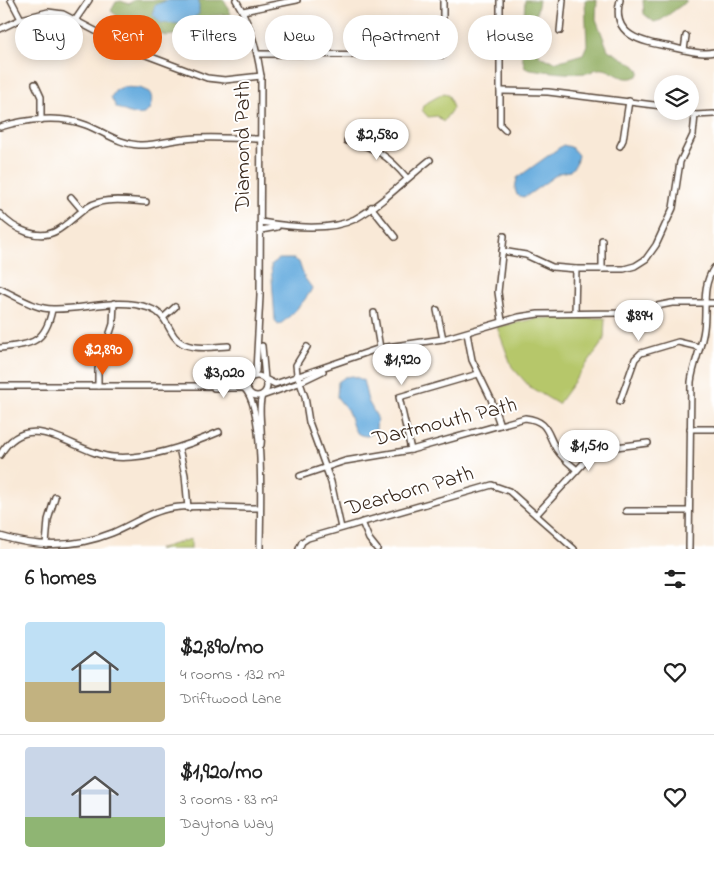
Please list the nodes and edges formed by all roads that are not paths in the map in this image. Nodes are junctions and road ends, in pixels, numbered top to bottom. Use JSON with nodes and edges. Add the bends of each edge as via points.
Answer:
{"nodes":[{"id":1,"x":11,"y":0,"type":"edge"},
{"id":2,"x":89,"y":0,"type":"edge"},
{"id":3,"x":236,"y":0,"type":"edge"},
{"id":4,"x":297,"y":0,"type":"edge"},
{"id":5,"x":443,"y":0,"type":"edge"},
{"id":6,"x":500,"y":0,"type":"edge"},
{"id":7,"x":563,"y":0,"type":"edge"},
{"id":8,"x":620,"y":0,"type":"edge"},
{"id":9,"x":243,"y":11,"type":"junction"},
{"id":10,"x":19,"y":15,"type":"edge"},
{"id":11,"x":36,"y":15,"type":"edge"},
{"id":12,"x":66,"y":15,"type":"edge"},
{"id":13,"x":79,"y":15,"type":"edge"},
{"id":14,"x":15,"y":22,"type":"edge"},
{"id":15,"x":83,"y":23,"type":"edge"},
{"id":16,"x":0,"y":29,"type":"edge"},
{"id":17,"x":560,"y":31,"type":"dead end"},
{"id":18,"x":686,"y":36,"type":"dead end"},
{"id":19,"x":684,"y":50,"type":"junction"},
{"id":20,"x":714,"y":52,"type":"edge"},
{"id":21,"x":257,"y":54,"type":"junction"},
{"id":22,"x":261,"y":76,"type":"junction"},
{"id":23,"x":36,"y":84,"type":"dead end"},
{"id":24,"x":500,"y":91,"type":"junction"},
{"id":25,"x":629,"y":100,"type":"junction"},
{"id":26,"x":654,"y":105,"type":"edge"},
{"id":27,"x":714,"y":114,"type":"edge"},
{"id":28,"x":699,"y":115,"type":"edge"},
{"id":29,"x":41,"y":120,"type":"junction"},
{"id":30,"x":694,"y":120,"type":"edge"},
{"id":31,"x":0,"y":127,"type":"edge"},
{"id":32,"x":505,"y":130,"type":"dead end"},
{"id":33,"x":261,"y":139,"type":"junction"},
{"id":34,"x":347,"y":141,"type":"dead end"},
{"id":35,"x":620,"y":146,"type":"dead end"},
{"id":36,"x":430,"y":160,"type":"dead end"},
{"id":37,"x":407,"y":178,"type":"junction"},
{"id":38,"x":71,"y":196,"type":"dead end"},
{"id":39,"x":146,"y":202,"type":"dead end"},
{"id":40,"x":372,"y":207,"type":"junction"},
{"id":41,"x":82,"y":210,"type":"junction"},
{"id":42,"x":0,"y":214,"type":"edge"},
{"id":43,"x":261,"y":222,"type":"junction"},
{"id":44,"x":283,"y":226,"type":"junction"},
{"id":45,"x":261,"y":230,"type":"junction"},
{"id":46,"x":504,"y":236,"type":"dead end"},
{"id":47,"x":395,"y":237,"type":"dead end"},
{"id":48,"x":602,"y":240,"type":"dead end"},
{"id":49,"x":502,"y":251,"type":"junction"},
{"id":50,"x":714,"y":268,"type":"edge"},
{"id":51,"x":576,"y":269,"type":"junction"},
{"id":52,"x":602,"y":269,"type":"junction"},
{"id":53,"x":0,"y":289,"type":"edge"},
{"id":54,"x":260,"y":296,"type":"junction"},
{"id":55,"x":705,"y":303,"type":"junction"},
{"id":56,"x":714,"y":303,"type":"edge"},
{"id":57,"x":114,"y":304,"type":"junction"},
{"id":58,"x":175,"y":307,"type":"dead end"},
{"id":59,"x":52,"y":310,"type":"junction"},
{"id":60,"x":437,"y":310,"type":"dead end"},
{"id":61,"x":374,"y":313,"type":"dead end"},
{"id":62,"x":575,"y":313,"type":"junction"},
{"id":63,"x":164,"y":317,"type":"junction"},
{"id":64,"x":502,"y":321,"type":"junction"},
{"id":65,"x":466,"y":333,"type":"junction"},
{"id":66,"x":444,"y":339,"type":"junction"},
{"id":67,"x":228,"y":346,"type":"dead end"},
{"id":68,"x":307,"y":347,"type":"dead end"},
{"id":69,"x":699,"y":347,"type":"junction"},
{"id":70,"x":0,"y":348,"type":"edge"},
{"id":71,"x":380,"y":348,"type":"junction"},
{"id":72,"x":478,"y":374,"type":"junction"},
{"id":73,"x":250,"y":378,"type":"junction"},
{"id":74,"x":265,"y":379,"type":"junction"},
{"id":75,"x":298,"y":380,"type":"junction"},
{"id":76,"x":0,"y":386,"type":"edge"},
{"id":77,"x":98,"y":386,"type":"junction"},
{"id":78,"x":206,"y":386,"type":"junction"},
{"id":79,"x":249,"y":392,"type":"junction"},
{"id":80,"x":264,"y":394,"type":"junction"},
{"id":81,"x":620,"y":400,"type":"dead end"},
{"id":82,"x":500,"y":425,"type":"junction"},
{"id":83,"x":690,"y":429,"type":"junction"},
{"id":84,"x":714,"y":429,"type":"edge"},
{"id":85,"x":219,"y":432,"type":"dead end"},
{"id":86,"x":648,"y":443,"type":"dead end"},
{"id":87,"x":179,"y":448,"type":"junction"},
{"id":88,"x":412,"y":450,"type":"junction"},
{"id":89,"x":0,"y":455,"type":"edge"},
{"id":90,"x":260,"y":459,"type":"junction"},
{"id":91,"x":326,"y":466,"type":"junction"},
{"id":92,"x":577,"y":470,"type":"junction"},
{"id":93,"x":300,"y":476,"type":"dead end"},
{"id":94,"x":55,"y":498,"type":"dead end"},
{"id":95,"x":188,"y":508,"type":"junction"},
{"id":96,"x":260,"y":508,"type":"junction"},
{"id":97,"x":626,"y":511,"type":"dead end"},
{"id":98,"x":689,"y":511,"type":"junction"},
{"id":99,"x":536,"y":515,"type":"junction"},
{"id":100,"x":362,"y":522,"type":"junction"},
{"id":101,"x":341,"y":528,"type":"junction"},
{"id":102,"x":0,"y":536,"type":"edge"},
{"id":103,"x":567,"y":543,"type":"junction"},
{"id":104,"x":46,"y":545,"type":"junction"},
{"id":105,"x":260,"y":549,"type":"edge"},
{"id":106,"x":299,"y":549,"type":"edge"},
{"id":107,"x":377,"y":549,"type":"edge"},
{"id":108,"x":561,"y":549,"type":"edge"},
{"id":109,"x":574,"y":549,"type":"edge"},
{"id":110,"x":689,"y":549,"type":"edge"}],
"edges":[{"from":1,"to":10,"type":"street"},
{"from":2,"to":13,"type":"street"},
{"from":3,"to":9,"type":"street","name":"Diamond Path"},
{"from":4,"to":9,"type":"street"},
{"from":5,"to":21,"type":"street","via":[[443,55]]},
{"from":6,"to":24,"type":"street"},
{"from":7,"to":17,"type":"street"},
{"from":8,"to":19,"type":"street","via":[[620,21],[627,33],[638,41]]},
{"from":9,"to":21,"type":"street","name":"Diamond Path"},
{"from":11,"to":12,"type":"street","via":[[48,12]]},
{"from":14,"to":16,"type":"street"},
{"from":15,"to":22,"type":"street","via":[[130,49],[207,78],[225,80]]},
{"from":18,"to":19,"type":"street"},
{"from":19,"to":20,"type":"street"},
{"from":21,"to":22,"type":"street","name":"Diamond Path"},
{"from":22,"to":33,"type":"street","name":"Diamond Path"},
{"from":23,"to":29,"type":"street","via":[[41,97]]},
{"from":24,"to":25,"type":"street"},
{"from":24,"to":32,"type":"street","via":[[500,125]]},
{"from":25,"to":26,"type":"street"},
{"from":25,"to":35,"type":"street"},
{"from":27,"to":28,"type":"street"},
{"from":29,"to":31,"type":"street"},
{"from":29,"to":33,"type":"street","via":[[78,122],[115,140],[138,145],[155,145],[185,138]]},
{"from":30,"to":52,"type":"street","via":[[693,135],[680,162],[672,208],[656,245],[646,259],[635,266]]},
{"from":33,"to":43,"type":"street","name":"Diamond Path"},
{"from":34,"to":37,"type":"street","via":[[366,144],[381,152]]},
{"from":36,"to":37,"type":"street"},
{"from":37,"to":40,"type":"street"},
{"from":38,"to":41,"type":"street"},
{"from":39,"to":41,"type":"street","via":[[100,202]]},
{"from":40,"to":44,"type":"street","via":[[354,219],[336,225]]},
{"from":40,"to":47,"type":"street"},
{"from":41,"to":42,"type":"street","via":[[57,231],[43,233],[18,230]]},
{"from":43,"to":44,"type":"street"},
{"from":43,"to":45,"type":"street","name":"Diamond Path"},
{"from":44,"to":45,"type":"street"},
{"from":45,"to":54,"type":"street","name":"Diamond Path"},
{"from":46,"to":49,"type":"street"},
{"from":48,"to":52,"type":"street"},
{"from":49,"to":51,"type":"street","via":[[526,255],[552,267]]},
{"from":49,"to":64,"type":"street","via":[[498,292]]},
{"from":50,"to":55,"type":"street","via":[[706,286]]},
{"from":51,"to":52,"type":"street"},
{"from":51,"to":62,"type":"street"},
{"from":53,"to":59,"type":"street"},
{"from":54,"to":73,"type":"street","name":"Diamond Path","via":[[258,363]]},
{"from":54,"to":74,"type":"street","name":"Diamond Path"},
{"from":55,"to":56,"type":"street"},
{"from":55,"to":62,"type":"street","via":[[672,303],[621,313]]},
{"from":55,"to":69,"type":"street","via":[[704,330]]},
{"from":57,"to":59,"type":"street"},
{"from":57,"to":63,"type":"street","via":[[150,308]]},
{"from":57,"to":77,"type":"street","via":[[113,324],[98,369]]},
{"from":58,"to":63,"type":"street"},
{"from":59,"to":70,"type":"street","via":[[49,326],[40,338],[27,345]]},
{"from":60,"to":66,"type":"street"},
{"from":61,"to":71,"type":"street"},
{"from":62,"to":64,"type":"street","via":[[538,314]]},
{"from":63,"to":67,"type":"street","via":[[180,342],[190,346]]},
{"from":64,"to":65,"type":"street"},
{"from":65,"to":66,"type":"street"},
{"from":65,"to":72,"type":"street"},
{"from":66,"to":71,"type":"street"},
{"from":68,"to":75,"type":"street","via":[[296,365]]},
{"from":69,"to":81,"type":"street","via":[[678,342],[641,353],[635,359]]},
{"from":69,"to":83,"type":"street","via":[[691,382]]},
{"from":71,"to":75,"type":"street"},
{"from":72,"to":82,"type":"street"},
{"from":72,"to":88,"type":"street","via":[[399,397]]},
{"from":73,"to":74,"type":"street","via":[[258,376]]},
{"from":73,"to":78,"type":"street","via":[[237,383]]},
{"from":73,"to":79,"type":"street","name":"Diamond Path","via":[[247,384]]},
{"from":74,"to":75,"type":"street","via":[[276,384]]},
{"from":74,"to":80,"type":"street","name":"Diamond Path"},
{"from":75,"to":80,"type":"street"},
{"from":75,"to":91,"type":"street","via":[[309,422]]},
{"from":76,"to":77,"type":"street"},
{"from":77,"to":78,"type":"street"},
{"from":78,"to":79,"type":"street","via":[[240,387]]},
{"from":79,"to":80,"type":"street","via":[[256,396]]},
{"from":79,"to":90,"type":"street","name":"Diamond Path","via":[[257,419]]},
{"from":80,"to":90,"type":"street","name":"Diamond Path","via":[[259,405],[262,425]]},
{"from":82,"to":88,"type":"street","name":"Dartmouth Path"},
{"from":82,"to":92,"type":"street","name":"Dartmouth Path","via":[[525,418],[540,422],[548,430],[558,452]]},
{"from":83,"to":84,"type":"street"},
{"from":83,"to":98,"type":"street"},
{"from":85,"to":87,"type":"street"},
{"from":86,"to":92,"type":"street","via":[[600,449]]},
{"from":87,"to":89,"type":"street","via":[[131,457],[112,457],[52,434],[38,432],[22,435]]},
{"from":87,"to":95,"type":"street"},
{"from":88,"to":91,"type":"street","name":"Dartmouth Path"},
{"from":90,"to":96,"type":"street","name":"Diamond Path"},
{"from":91,"to":93,"type":"street","name":"Dartmouth Path"},
{"from":91,"to":101,"type":"street"},
{"from":92,"to":99,"type":"street"},
{"from":94,"to":104,"type":"street","via":[[48,520]]},
{"from":95,"to":96,"type":"street"},
{"from":95,"to":104,"type":"street","via":[[154,513],[95,539]]},
{"from":96,"to":105,"type":"street","name":"Diamond Path"},
{"from":97,"to":98,"type":"street"},
{"from":98,"to":110,"type":"street"},
{"from":99,"to":100,"type":"street","name":"Dearborn Path","via":[[509,491],[492,486]]},
{"from":99,"to":103,"type":"street","name":"Dearborn Path"},
{"from":100,"to":101,"type":"street","name":"Dearborn Path"},
{"from":100,"to":107,"type":"street"},
{"from":101,"to":106,"type":"street","name":"Dearborn Path","via":[[308,538]]},
{"from":102,"to":104,"type":"street"},
{"from":103,"to":108,"type":"street"},
{"from":103,"to":109,"type":"street","name":"Dearborn Path"}]}
